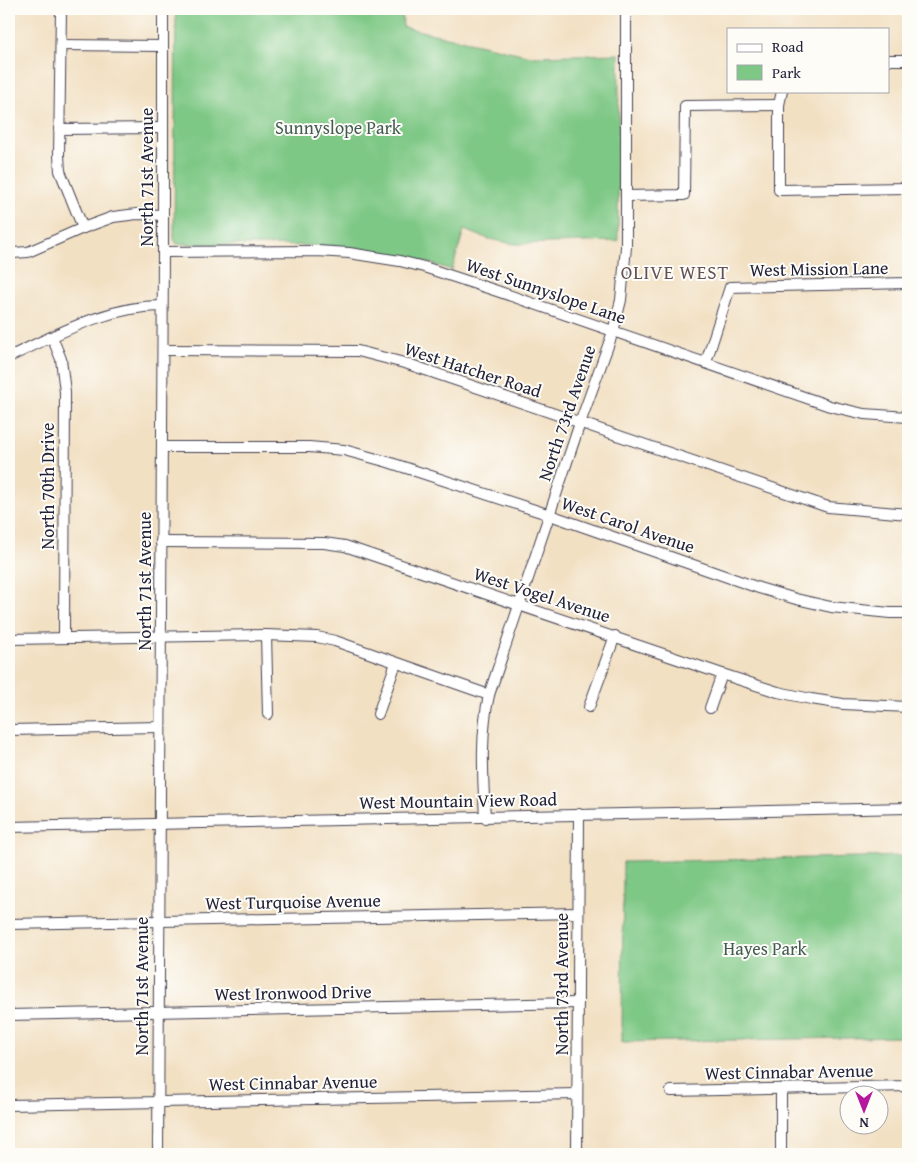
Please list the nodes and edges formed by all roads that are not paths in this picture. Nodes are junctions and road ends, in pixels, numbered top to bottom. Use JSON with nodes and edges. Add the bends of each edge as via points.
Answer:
{"nodes":[{"id":1,"x":60,"y":9,"type":"edge"},
{"id":2,"x":162,"y":9,"type":"edge"},
{"id":3,"x":626,"y":9,"type":"edge"},
{"id":4,"x":61,"y":45,"type":"junction"},
{"id":5,"x":162,"y":46,"type":"junction"},
{"id":6,"x":890,"y":60,"type":"edge"},
{"id":7,"x":908,"y":60,"type":"edge"},
{"id":8,"x":782,"y":92,"type":"edge"},
{"id":9,"x":779,"y":105,"type":"junction"},
{"id":10,"x":163,"y":128,"type":"junction"},
{"id":11,"x":59,"y":129,"type":"junction"},
{"id":12,"x":908,"y":188,"type":"edge"},
{"id":13,"x":626,"y":196,"type":"junction"},
{"id":14,"x":163,"y":214,"type":"junction"},
{"id":15,"x":83,"y":228,"type":"junction"},
{"id":16,"x":9,"y":251,"type":"edge"},
{"id":17,"x":163,"y":252,"type":"junction"},
{"id":18,"x":908,"y":283,"type":"edge"},
{"id":19,"x":162,"y":306,"type":"junction"},
{"id":20,"x":612,"y":332,"type":"junction"},
{"id":21,"x":52,"y":336,"type":"junction"},
{"id":22,"x":163,"y":350,"type":"junction"},
{"id":23,"x":9,"y":357,"type":"edge"},
{"id":24,"x":706,"y":362,"type":"junction"},
{"id":25,"x":908,"y":416,"type":"edge"},
{"id":26,"x":580,"y":423,"type":"junction"},
{"id":27,"x":162,"y":447,"type":"junction"},
{"id":28,"x":908,"y":514,"type":"edge"},
{"id":29,"x":550,"y":515,"type":"junction"},
{"id":30,"x":161,"y":542,"type":"junction"},
{"id":31,"x":519,"y":605,"type":"junction"},
{"id":32,"x":908,"y":613,"type":"edge"},
{"id":33,"x":161,"y":636,"type":"junction"},
{"id":34,"x":266,"y":636,"type":"junction"},
{"id":35,"x":614,"y":636,"type":"junction"},
{"id":36,"x":64,"y":638,"type":"junction"},
{"id":37,"x":9,"y":639,"type":"edge"},
{"id":38,"x":396,"y":663,"type":"junction"},
{"id":39,"x":722,"y":674,"type":"junction"},
{"id":40,"x":489,"y":695,"type":"junction"},
{"id":41,"x":589,"y":707,"type":"dead end"},
{"id":42,"x":908,"y":707,"type":"edge"},
{"id":43,"x":710,"y":708,"type":"dead end"},
{"id":44,"x":268,"y":714,"type":"dead end"},
{"id":45,"x":378,"y":714,"type":"dead end"},
{"id":46,"x":160,"y":727,"type":"junction"},
{"id":47,"x":9,"y":730,"type":"edge"},
{"id":48,"x":908,"y":808,"type":"edge"},
{"id":49,"x":579,"y":814,"type":"junction"},
{"id":50,"x":484,"y":818,"type":"junction"},
{"id":51,"x":160,"y":823,"type":"junction"},
{"id":52,"x":9,"y":827,"type":"edge"},
{"id":53,"x":578,"y":913,"type":"junction"},
{"id":54,"x":159,"y":921,"type":"junction"},
{"id":55,"x":9,"y":924,"type":"edge"},
{"id":56,"x":578,"y":1003,"type":"junction"},
{"id":57,"x":158,"y":1012,"type":"junction"},
{"id":58,"x":9,"y":1015,"type":"edge"},
{"id":59,"x":908,"y":1086,"type":"edge"},
{"id":60,"x":781,"y":1088,"type":"junction"},
{"id":61,"x":671,"y":1091,"type":"dead end"},
{"id":62,"x":577,"y":1094,"type":"junction"},
{"id":63,"x":158,"y":1102,"type":"junction"},
{"id":64,"x":9,"y":1106,"type":"edge"},
{"id":65,"x":158,"y":1154,"type":"edge"},
{"id":66,"x":577,"y":1154,"type":"edge"},
{"id":67,"x":781,"y":1154,"type":"edge"}],
"edges":[{"from":1,"to":4,"type":"street"},
{"from":2,"to":5,"type":"street","name":"North 71st Avenue"},
{"from":3,"to":13,"type":"street","name":"North 73rd Avenue"},
{"from":4,"to":5,"type":"street"},
{"from":4,"to":11,"type":"street"},
{"from":5,"to":10,"type":"street","name":"North 71st Avenue"},
{"from":6,"to":7,"type":"street"},
{"from":8,"to":9,"type":"street"},
{"from":9,"to":12,"type":"street","via":[[779,190]]},
{"from":9,"to":13,"type":"street","via":[[685,106],[684,195]]},
{"from":10,"to":11,"type":"street"},
{"from":10,"to":14,"type":"street","name":"North 71st Avenue"},
{"from":11,"to":15,"type":"street","via":[[60,171]]},
{"from":13,"to":20,"type":"street","name":"North 73rd Avenue","via":[[624,284]]},
{"from":14,"to":15,"type":"street","via":[[125,215]]},
{"from":14,"to":17,"type":"street","name":"North 71st Avenue"},
{"from":15,"to":16,"type":"street","via":[[28,252]]},
{"from":17,"to":19,"type":"street","name":"North 71st Avenue"},
{"from":17,"to":20,"type":"street","name":"West Sunnyslope Lane","via":[[317,251],[400,260]]},
{"from":18,"to":24,"type":"street","name":"West Mission Lane","via":[[730,287]]},
{"from":19,"to":21,"type":"street","via":[[118,310]]},
{"from":19,"to":22,"type":"street","name":"North 71st Avenue"},
{"from":20,"to":24,"type":"street","name":"West Sunnyslope Lane"},
{"from":20,"to":26,"type":"street","name":"North 73rd Avenue"},
{"from":21,"to":23,"type":"street"},
{"from":21,"to":36,"type":"street","name":"North 70th Drive","via":[[61,359],[65,392]]},
{"from":22,"to":26,"type":"street","name":"West Hatcher Road","via":[[358,351],[408,364]]},
{"from":22,"to":27,"type":"street","name":"North 71st Avenue"},
{"from":24,"to":25,"type":"street","name":"West Sunnyslope Lane","via":[[830,406],[864,414]]},
{"from":26,"to":28,"type":"street","name":"West Hatcher Road","via":[[828,507]]},
{"from":26,"to":29,"type":"street","name":"North 73rd Avenue"},
{"from":27,"to":29,"type":"street","name":"West Carol Avenue","via":[[344,450]]},
{"from":27,"to":30,"type":"street","name":"North 71st Avenue"},
{"from":29,"to":31,"type":"street","name":"North 73rd Avenue"},
{"from":29,"to":32,"type":"street","name":"West Carol Avenue","via":[[796,599],[831,607]]},
{"from":30,"to":31,"type":"street","name":"West Vogel Avenue","via":[[324,543],[345,546]]},
{"from":30,"to":33,"type":"street","name":"North 71st Avenue"},
{"from":31,"to":35,"type":"street","name":"West Vogel Avenue"},
{"from":31,"to":40,"type":"street","name":"North 73rd Avenue"},
{"from":33,"to":34,"type":"street"},
{"from":33,"to":36,"type":"street"},
{"from":33,"to":46,"type":"street","name":"North 71st Avenue"},
{"from":34,"to":38,"type":"street","via":[[317,637]]},
{"from":34,"to":44,"type":"street"},
{"from":35,"to":39,"type":"street","name":"West Vogel Avenue"},
{"from":35,"to":41,"type":"street"},
{"from":36,"to":37,"type":"street"},
{"from":38,"to":40,"type":"street"},
{"from":38,"to":45,"type":"street"},
{"from":39,"to":42,"type":"street","name":"West Vogel Avenue","via":[[811,699]]},
{"from":39,"to":43,"type":"street"},
{"from":40,"to":50,"type":"street","name":"North 73rd Avenue","via":[[483,730]]},
{"from":46,"to":47,"type":"street"},
{"from":46,"to":51,"type":"street","name":"North 71st Avenue"},
{"from":48,"to":49,"type":"street","name":"West Mountain View Road"},
{"from":49,"to":50,"type":"street","name":"West Mountain View Road"},
{"from":49,"to":53,"type":"street","name":"North 73rd Avenue"},
{"from":50,"to":51,"type":"street","name":"West Mountain View Road"},
{"from":51,"to":52,"type":"street","name":"West Mountain View Road"},
{"from":51,"to":54,"type":"street","name":"North 71st Avenue"},
{"from":53,"to":54,"type":"street","name":"West Turquoise Avenue"},
{"from":53,"to":56,"type":"street","name":"North 73rd Avenue"},
{"from":54,"to":55,"type":"street","name":"West Turquoise Avenue"},
{"from":54,"to":57,"type":"street","name":"North 71st Avenue"},
{"from":56,"to":57,"type":"street","name":"West Ironwood Drive"},
{"from":56,"to":62,"type":"street","name":"North 73rd Avenue"},
{"from":57,"to":58,"type":"street","name":"West Ironwood Drive"},
{"from":57,"to":63,"type":"street","name":"North 71st Avenue"},
{"from":59,"to":60,"type":"street","name":"West Cinnabar Avenue"},
{"from":60,"to":61,"type":"street","name":"West Cinnabar Avenue"},
{"from":60,"to":67,"type":"street"},
{"from":62,"to":63,"type":"street","name":"West Cinnabar Avenue"},
{"from":62,"to":66,"type":"street","name":"North 73rd Avenue"},
{"from":63,"to":64,"type":"street","name":"West Cinnabar Avenue"},
{"from":63,"to":65,"type":"street","name":"North 71st Avenue"}]}
